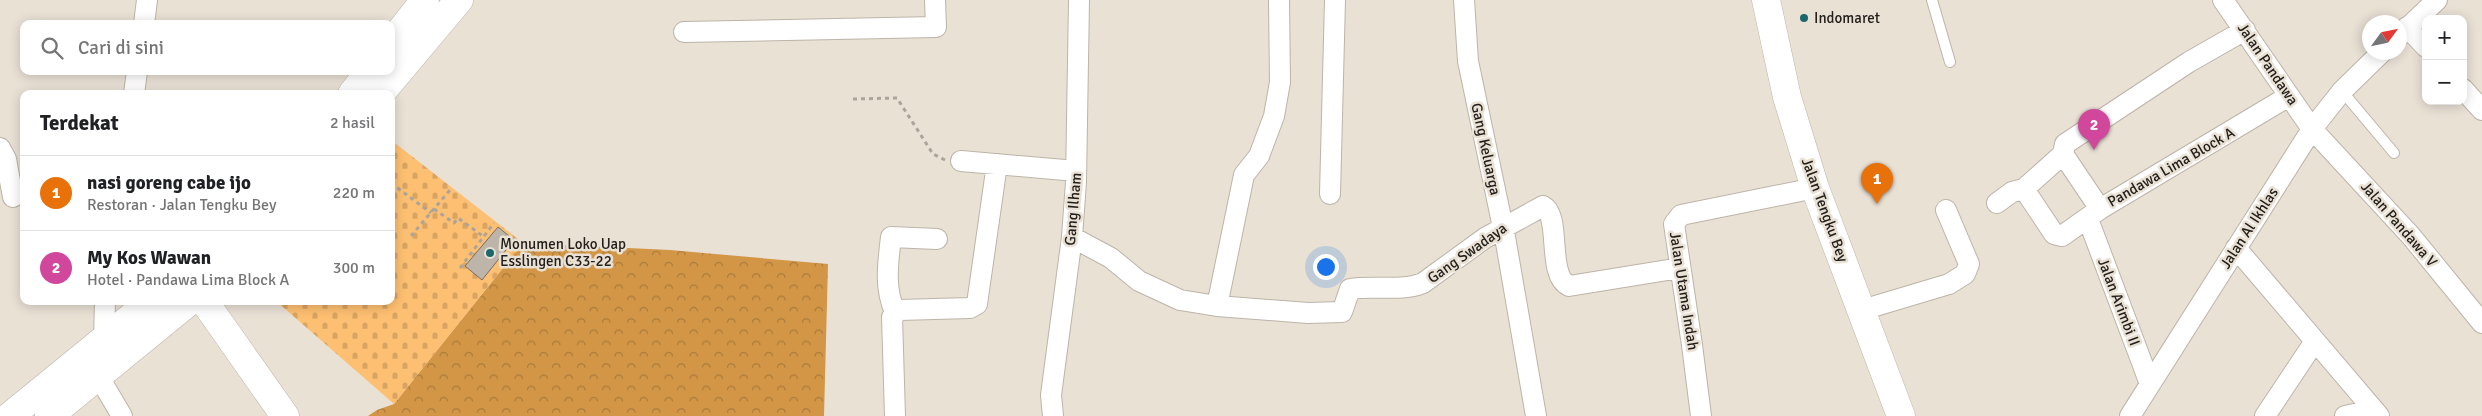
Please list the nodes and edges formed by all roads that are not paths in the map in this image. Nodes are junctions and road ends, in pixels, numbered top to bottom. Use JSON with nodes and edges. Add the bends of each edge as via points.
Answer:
{"nodes":[{"id":1,"x":147,"y":0,"type":"edge"},
{"id":2,"x":425,"y":0,"type":"edge"},
{"id":3,"x":459,"y":0,"type":"edge"},
{"id":4,"x":935,"y":0,"type":"edge"},
{"id":5,"x":1079,"y":0,"type":"edge"},
{"id":6,"x":1279,"y":0,"type":"edge"},
{"id":7,"x":1335,"y":0,"type":"edge"},
{"id":8,"x":1464,"y":0,"type":"edge"},
{"id":9,"x":1766,"y":0,"type":"edge"},
{"id":10,"x":1932,"y":0,"type":"edge"},
{"id":11,"x":2223,"y":0,"type":"edge"},
{"id":12,"x":2437,"y":0,"type":"edge"},
{"id":13,"x":144,"y":20,"type":"edge"},
{"id":14,"x":2407,"y":27,"type":"edge"},
{"id":15,"x":2244,"y":30,"type":"junction"},
{"id":16,"x":684,"y":32,"type":"dead end"},
{"id":17,"x":2407,"y":34,"type":"edge"},
{"id":18,"x":395,"y":38,"type":"edge"},
{"id":19,"x":2422,"y":44,"type":"edge"},
{"id":20,"x":2374,"y":60,"type":"edge"},
{"id":21,"x":1950,"y":62,"type":"dead end"},
{"id":22,"x":136,"y":75,"type":"edge"},
{"id":23,"x":367,"y":75,"type":"edge"},
{"id":24,"x":135,"y":90,"type":"edge"},
{"id":25,"x":355,"y":90,"type":"edge"},
{"id":26,"x":383,"y":90,"type":"edge"},
{"id":27,"x":2342,"y":91,"type":"junction"},
{"id":28,"x":2467,"y":93,"type":"edge"},
{"id":29,"x":2289,"y":96,"type":"junction"},
{"id":30,"x":2482,"y":110,"type":"edge"},
{"id":31,"x":2312,"y":129,"type":"junction"},
{"id":32,"x":0,"y":148,"type":"edge"},
{"id":33,"x":2394,"y":153,"type":"dead end"},
{"id":34,"x":2063,"y":154,"type":"junction"},
{"id":35,"x":961,"y":161,"type":"road end"},
{"id":36,"x":997,"y":164,"type":"junction"},
{"id":37,"x":1076,"y":171,"type":"junction"},
{"id":38,"x":1815,"y":188,"type":"junction"},
{"id":39,"x":2024,"y":189,"type":"junction"},
{"id":40,"x":1330,"y":194,"type":"dead end"},
{"id":41,"x":13,"y":197,"type":"dead end"},
{"id":42,"x":1996,"y":203,"type":"dead end"},
{"id":43,"x":1946,"y":210,"type":"dead end"},
{"id":44,"x":2094,"y":214,"type":"junction"},
{"id":45,"x":1502,"y":228,"type":"junction"},
{"id":46,"x":1072,"y":237,"type":"junction"},
{"id":47,"x":937,"y":239,"type":"dead end"},
{"id":48,"x":2236,"y":248,"type":"junction"},
{"id":49,"x":1680,"y":268,"type":"junction"},
{"id":50,"x":105,"y":305,"type":"edge"},
{"id":51,"x":146,"y":305,"type":"edge"},
{"id":52,"x":185,"y":305,"type":"edge"},
{"id":53,"x":207,"y":305,"type":"edge"},
{"id":54,"x":1218,"y":306,"type":"junction"},
{"id":55,"x":1862,"y":310,"type":"junction"},
{"id":56,"x":895,"y":312,"type":"junction"},
{"id":57,"x":2482,"y":323,"type":"edge"},
{"id":58,"x":104,"y":340,"type":"junction"},
{"id":59,"x":2315,"y":342,"type":"junction"},
{"id":60,"x":99,"y":377,"type":"junction"},
{"id":61,"x":2150,"y":384,"type":"junction"},
{"id":62,"x":2376,"y":413,"type":"edge"},
{"id":63,"x":17,"y":414,"type":"edge"},
{"id":64,"x":49,"y":416,"type":"edge"},
{"id":65,"x":122,"y":416,"type":"edge"},
{"id":66,"x":284,"y":416,"type":"edge"},
{"id":67,"x":895,"y":416,"type":"edge"},
{"id":68,"x":1053,"y":416,"type":"edge"},
{"id":69,"x":1536,"y":416,"type":"edge"},
{"id":70,"x":1701,"y":416,"type":"edge"},
{"id":71,"x":1901,"y":416,"type":"edge"},
{"id":72,"x":2130,"y":416,"type":"edge"},
{"id":73,"x":2265,"y":416,"type":"edge"},
{"id":74,"x":2344,"y":416,"type":"edge"}],
"edges":[{"from":1,"to":13,"type":"street"},
{"from":2,"to":18,"type":"main road"},
{"from":3,"to":26,"type":"main road"},
{"from":4,"to":16,"type":"street","via":[[936,27]]},
{"from":5,"to":37,"type":"street","name":"Gang Ilham"},
{"from":6,"to":54,"type":"street","via":[[1280,82],[1274,116],[1259,156],[1244,175]]},
{"from":7,"to":40,"type":"street"},
{"from":8,"to":45,"type":"street","name":"Gang Keluarga","via":[[1468,61]]},
{"from":9,"to":38,"type":"main road","name":"Jalan Tengku Bey","via":[[1788,97]]},
{"from":10,"to":21,"type":"lane"},
{"from":11,"to":15,"type":"street","name":"Jalan Pandawa"},
{"from":12,"to":14,"type":"street"},
{"from":15,"to":29,"type":"street","name":"Jalan Pandawa"},
{"from":15,"to":34,"type":"street","via":[[2066,144]]},
{"from":17,"to":19,"type":"street"},
{"from":20,"to":27,"type":"street","name":"Jalan Al Ikhlas"},
{"from":22,"to":24,"type":"street"},
{"from":23,"to":25,"type":"main road"},
{"from":27,"to":31,"type":"street","name":"Jalan Al Ikhlas"},
{"from":27,"to":33,"type":"lane"},
{"from":28,"to":30,"type":"street"},
{"from":29,"to":31,"type":"street","name":"Jalan Pandawa"},
{"from":29,"to":44,"type":"street","name":"Pandawa Lima Block A"},
{"from":31,"to":48,"type":"street","name":"Jalan Al Ikhlas"},
{"from":31,"to":57,"type":"street","name":"Jalan Pandawa V","via":[[2411,236]]},
{"from":32,"to":41,"type":"street","via":[[6,159]]},
{"from":34,"to":39,"type":"street"},
{"from":34,"to":44,"type":"street","name":"Jalan Arimbi II"},
{"from":35,"to":36,"type":"street"},
{"from":36,"to":37,"type":"street"},
{"from":36,"to":56,"type":"street","via":[[977,304],[970,308]]},
{"from":37,"to":46,"type":"street","name":"Gang Ilham"},
{"from":38,"to":49,"type":"street","name":"Jalan Utama Indah","via":[[1681,215],[1674,224]]},
{"from":38,"to":55,"type":"main road","name":"Jalan Tengku Bey"},
{"from":39,"to":42,"type":"street","via":[[2012,192]]},
{"from":39,"to":44,"type":"street","name":"Pandawa Lima Block A","via":[[2054,234],[2062,236]]},
{"from":43,"to":55,"type":"street","via":[[1969,264],[1965,274],[1949,284]]},
{"from":44,"to":61,"type":"street","name":"Jalan Arimbi II"},
{"from":45,"to":49,"type":"street","name":"Gang Swadaya","via":[[1545,206],[1550,217],[1559,273],[1569,286]]},
{"from":45,"to":54,"type":"street","name":"Gang Swadaya","via":[[1423,283],[1350,289],[1342,312],[1308,313]]},
{"from":45,"to":69,"type":"street","name":"Gang Keluarga"},
{"from":46,"to":54,"type":"street","name":"Gang Swadaya","via":[[1180,300]]},
{"from":46,"to":68,"type":"street","name":"Gang Ilham","via":[[1051,395]]},
{"from":47,"to":56,"type":"street","via":[[891,237],[887,279]]},
{"from":48,"to":59,"type":"street"},
{"from":48,"to":61,"type":"street","name":"Jalan Al Ikhlas"},
{"from":49,"to":70,"type":"street","name":"Jalan Utama Indah"},
{"from":50,"to":58,"type":"street"},
{"from":51,"to":58,"type":"main road"},
{"from":52,"to":60,"type":"main road"},
{"from":53,"to":66,"type":"main road"},
{"from":55,"to":71,"type":"main road","name":"Jalan Tengku Bey"},
{"from":56,"to":67,"type":"street","via":[[892,317]]},
{"from":58,"to":63,"type":"main road"},
{"from":59,"to":62,"type":"street"},
{"from":59,"to":73,"type":"street"},
{"from":60,"to":64,"type":"main road"},
{"from":60,"to":65,"type":"street"},
{"from":61,"to":72,"type":"street","name":"Jalan Al Ikhlas"},
{"from":62,"to":74,"type":"street"}]}
